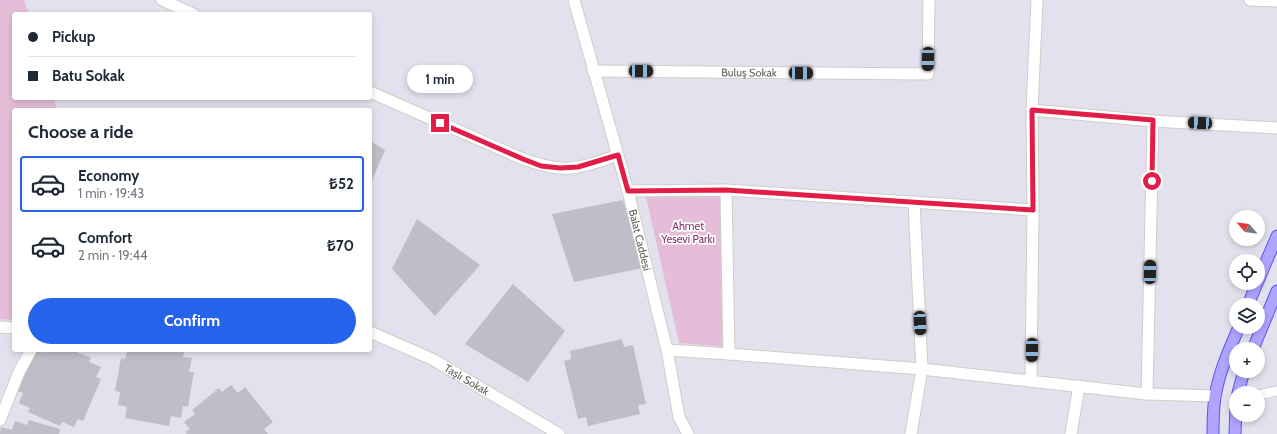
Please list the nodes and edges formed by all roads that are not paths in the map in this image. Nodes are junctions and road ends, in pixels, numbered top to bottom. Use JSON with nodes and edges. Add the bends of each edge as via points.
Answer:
{"nodes":[{"id":1,"x":162,"y":0,"type":"edge"},
{"id":2,"x":574,"y":0,"type":"edge"},
{"id":3,"x":929,"y":0,"type":"edge"},
{"id":4,"x":1037,"y":0,"type":"edge"},
{"id":5,"x":1250,"y":0,"type":"edge"},
{"id":6,"x":1277,"y":1,"type":"edge"},
{"id":7,"x":189,"y":12,"type":"edge"},
{"id":8,"x":594,"y":70,"type":"junction"},
{"id":9,"x":372,"y":93,"type":"edge"},
{"id":10,"x":1032,"y":110,"type":"junction"},
{"id":11,"x":1153,"y":120,"type":"junction"},
{"id":12,"x":1277,"y":128,"type":"edge"},
{"id":13,"x":618,"y":155,"type":"junction"},
{"id":14,"x":726,"y":190,"type":"junction"},
{"id":15,"x":628,"y":191,"type":"junction"},
{"id":16,"x":914,"y":202,"type":"junction"},
{"id":17,"x":1033,"y":210,"type":"junction"},
{"id":18,"x":1277,"y":236,"type":"edge"},
{"id":19,"x":1265,"y":265,"type":"edge"},
{"id":20,"x":1276,"y":294,"type":"edge"},
{"id":21,"x":0,"y":327,"type":"edge"},
{"id":22,"x":12,"y":328,"type":"edge"},
{"id":23,"x":372,"y":333,"type":"edge"},
{"id":24,"x":1236,"y":334,"type":"edge"},
{"id":25,"x":1256,"y":342,"type":"edge"},
{"id":26,"x":667,"y":350,"type":"junction"},
{"id":27,"x":30,"y":352,"type":"edge"},
{"id":28,"x":729,"y":354,"type":"junction"},
{"id":29,"x":922,"y":369,"type":"junction"},
{"id":30,"x":1031,"y":381,"type":"junction"},
{"id":31,"x":1079,"y":386,"type":"junction"},
{"id":32,"x":1277,"y":391,"type":"edge"},
{"id":33,"x":1147,"y":394,"type":"junction"},
{"id":34,"x":1265,"y":394,"type":"edge"},
{"id":35,"x":1215,"y":396,"type":"junction"},
{"id":36,"x":0,"y":420,"type":"edge"},
{"id":37,"x":1235,"y":422,"type":"edge"},
{"id":38,"x":559,"y":434,"type":"edge"},
{"id":39,"x":688,"y":434,"type":"edge"},
{"id":40,"x":911,"y":434,"type":"edge"},
{"id":41,"x":1071,"y":434,"type":"edge"},
{"id":42,"x":1213,"y":434,"type":"edge"},
{"id":43,"x":1235,"y":434,"type":"edge"}],
"edges":[{"from":1,"to":7,"type":"street"},
{"from":2,"to":8,"type":"street","name":"Balat Caddesi"},
{"from":3,"to":8,"type":"street","name":"Buluş Sokak","via":[[928,74]]},
{"from":4,"to":10,"type":"street"},
{"from":5,"to":6,"type":"street"},
{"from":8,"to":13,"type":"street","name":"Balat Caddesi"},
{"from":9,"to":13,"type":"street","via":[[541,166],[578,167]]},
{"from":10,"to":11,"type":"street"},
{"from":10,"to":17,"type":"street"},
{"from":11,"to":12,"type":"street"},
{"from":11,"to":33,"type":"street"},
{"from":13,"to":15,"type":"street","name":"Balat Caddesi"},
{"from":14,"to":15,"type":"street"},
{"from":14,"to":16,"type":"street"},
{"from":14,"to":28,"type":"street"},
{"from":15,"to":26,"type":"street","name":"Balat Caddesi"},
{"from":16,"to":17,"type":"street"},
{"from":16,"to":29,"type":"street"},
{"from":17,"to":30,"type":"street"},
{"from":18,"to":19,"type":"main road"},
{"from":20,"to":25,"type":"main road"},
{"from":21,"to":22,"type":"street"},
{"from":23,"to":38,"type":"street","name":"Taşlı Sokak","via":[[432,359]]},
{"from":24,"to":35,"type":"main road","via":[[1225,360]]},
{"from":26,"to":28,"type":"street"},
{"from":26,"to":39,"type":"street","name":"Balat Caddesi","via":[[679,417]]},
{"from":27,"to":36,"type":"street"},
{"from":28,"to":29,"type":"street"},
{"from":29,"to":30,"type":"street"},
{"from":29,"to":40,"type":"street"},
{"from":30,"to":31,"type":"street"},
{"from":31,"to":33,"type":"street"},
{"from":31,"to":41,"type":"street"},
{"from":32,"to":34,"type":"lane"},
{"from":33,"to":35,"type":"street"},
{"from":35,"to":42,"type":"main road"},
{"from":37,"to":43,"type":"main road"}]}
